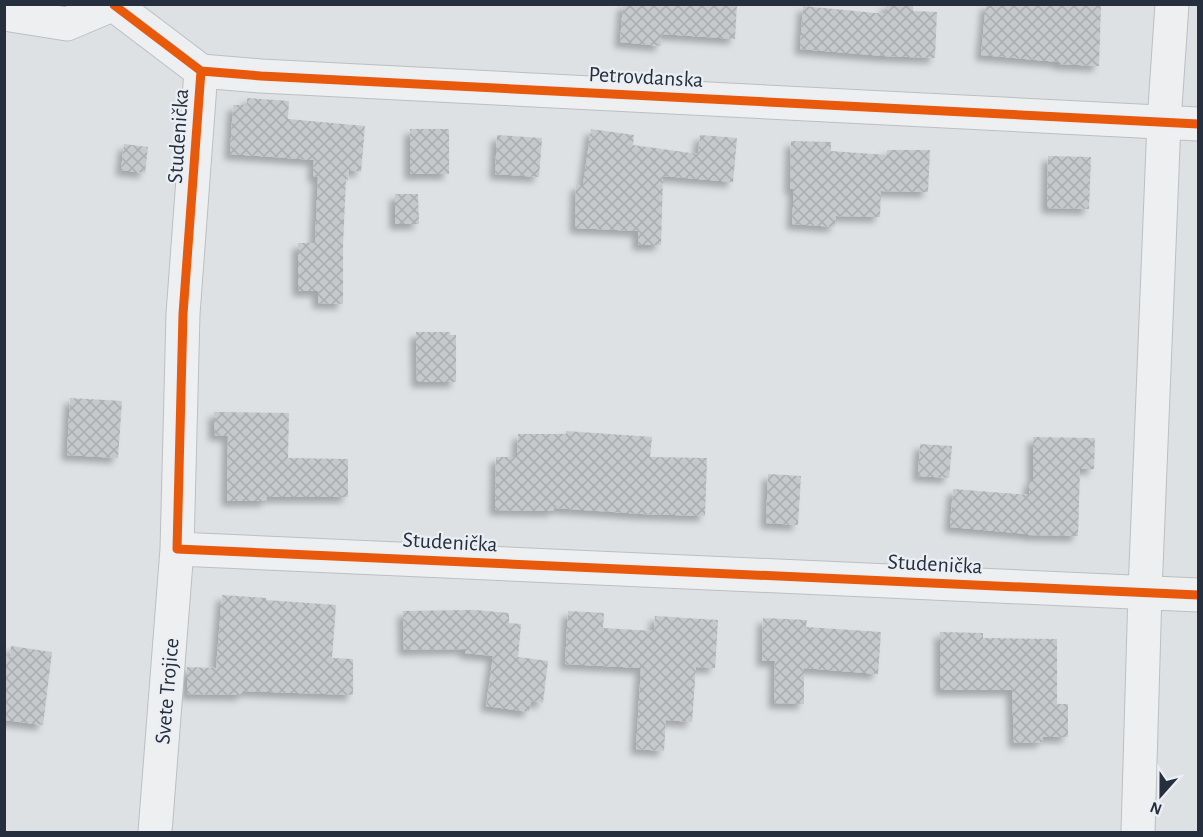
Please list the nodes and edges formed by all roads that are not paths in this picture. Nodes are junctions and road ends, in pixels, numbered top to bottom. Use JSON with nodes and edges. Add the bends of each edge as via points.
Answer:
{"nodes":[{"id":1,"x":1172,"y":4,"type":"edge"},
{"id":2,"x":114,"y":5,"type":"edge"},
{"id":3,"x":4,"y":14,"type":"edge"},
{"id":4,"x":201,"y":71,"type":"junction"},
{"id":5,"x":1164,"y":122,"type":"junction"},
{"id":6,"x":1198,"y":124,"type":"edge"},
{"id":7,"x":177,"y":549,"type":"junction"},
{"id":8,"x":1145,"y":592,"type":"junction"},
{"id":9,"x":1198,"y":595,"type":"edge"},
{"id":10,"x":155,"y":832,"type":"edge"},
{"id":11,"x":1138,"y":832,"type":"edge"}],
"edges":[{"from":1,"to":5,"type":"street"},
{"from":2,"to":3,"type":"street","via":[[67,24]]},
{"from":2,"to":4,"type":"street"},
{"from":4,"to":5,"type":"street","name":"Petrovdanska"},
{"from":4,"to":7,"type":"street","name":"Studenička","via":[[183,314]]},
{"from":5,"to":6,"type":"street","name":"Petrovdanska"},
{"from":5,"to":8,"type":"street"},
{"from":7,"to":8,"type":"street","name":"Studenička"},
{"from":7,"to":10,"type":"street","name":"Svete Trojice"},
{"from":8,"to":9,"type":"street","name":"Studenička"},
{"from":8,"to":11,"type":"street"}]}
